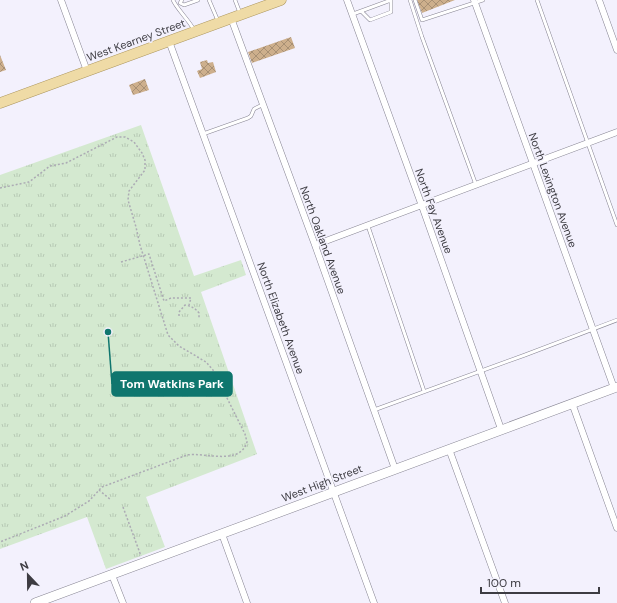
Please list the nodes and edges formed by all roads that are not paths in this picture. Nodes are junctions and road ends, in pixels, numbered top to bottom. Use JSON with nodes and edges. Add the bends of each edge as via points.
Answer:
{"nodes":[{"id":1,"x":61,"y":0,"type":"edge"},
{"id":2,"x":173,"y":0,"type":"edge"},
{"id":3,"x":198,"y":0,"type":"edge"},
{"id":4,"x":209,"y":0,"type":"edge"},
{"id":5,"x":235,"y":0,"type":"edge"},
{"id":6,"x":281,"y":0,"type":"edge"},
{"id":7,"x":347,"y":0,"type":"edge"},
{"id":8,"x":391,"y":0,"type":"edge"},
{"id":9,"x":410,"y":0,"type":"edge"},
{"id":10,"x":415,"y":0,"type":"edge"},
{"id":11,"x":483,"y":0,"type":"edge"},
{"id":12,"x":537,"y":0,"type":"edge"},
{"id":13,"x":599,"y":0,"type":"edge"},
{"id":14,"x":474,"y":1,"type":"edge"},
{"id":15,"x":181,"y":2,"type":"edge"},
{"id":16,"x":175,"y":4,"type":"junction"},
{"id":17,"x":361,"y":11,"type":"junction"},
{"id":18,"x":353,"y":14,"type":"junction"},
{"id":19,"x":236,"y":16,"type":"junction"},
{"id":20,"x":218,"y":22,"type":"junction"},
{"id":21,"x":195,"y":31,"type":"junction"},
{"id":22,"x":169,"y":41,"type":"junction"},
{"id":23,"x":617,"y":50,"type":"edge"},
{"id":24,"x":87,"y":71,"type":"junction"},
{"id":25,"x":0,"y":103,"type":"edge"},
{"id":26,"x":263,"y":104,"type":"junction"},
{"id":27,"x":617,"y":132,"type":"edge"},
{"id":28,"x":203,"y":134,"type":"junction"},
{"id":29,"x":588,"y":143,"type":"junction"},
{"id":30,"x":533,"y":164,"type":"junction"},
{"id":31,"x":476,"y":185,"type":"junction"},
{"id":32,"x":422,"y":206,"type":"junction"},
{"id":33,"x":617,"y":225,"type":"edge"},
{"id":34,"x":368,"y":226,"type":"junction"},
{"id":35,"x":315,"y":245,"type":"junction"},
{"id":36,"x":617,"y":320,"type":"edge"},
{"id":37,"x":593,"y":329,"type":"junction"},
{"id":38,"x":481,"y":371,"type":"junction"},
{"id":39,"x":616,"y":387,"type":"edge"},
{"id":40,"x":424,"y":391,"type":"junction"},
{"id":41,"x":572,"y":403,"type":"junction"},
{"id":42,"x":374,"y":410,"type":"junction"},
{"id":43,"x":501,"y":429,"type":"junction"},
{"id":44,"x":449,"y":448,"type":"junction"},
{"id":45,"x":395,"y":469,"type":"junction"},
{"id":46,"x":333,"y":491,"type":"junction"},
{"id":47,"x":617,"y":528,"type":"edge"},
{"id":48,"x":222,"y":534,"type":"junction"},
{"id":49,"x":112,"y":575,"type":"junction"},
{"id":50,"x":35,"y":603,"type":"edge"},
{"id":51,"x":123,"y":603,"type":"edge"},
{"id":52,"x":247,"y":603,"type":"edge"},
{"id":53,"x":374,"y":603,"type":"edge"},
{"id":54,"x":505,"y":603,"type":"edge"}],
"edges":[{"from":1,"to":24,"type":"street"},
{"from":2,"to":16,"type":"lane"},
{"from":3,"to":15,"type":"lane","via":[[184,5]]},
{"from":4,"to":20,"type":"lane"},
{"from":5,"to":19,"type":"lane"},
{"from":6,"to":19,"type":"main road","name":"West Kearney Street"},
{"from":7,"to":18,"type":"street","name":"North Fay Avenue"},
{"from":8,"to":17,"type":"lane"},
{"from":8,"to":17,"type":"lane","via":[[391,12],[370,20]]},
{"from":9,"to":31,"type":"lane"},
{"from":10,"to":14,"type":"lane","via":[[422,20]]},
{"from":11,"to":14,"type":"lane"},
{"from":12,"to":29,"type":"lane"},
{"from":13,"to":23,"type":"street"},
{"from":14,"to":30,"type":"street","name":"North Lexington Avenue"},
{"from":15,"to":16,"type":"lane"},
{"from":16,"to":21,"type":"lane"},
{"from":17,"to":18,"type":"lane"},
{"from":18,"to":32,"type":"street","name":"North Fay Avenue"},
{"from":19,"to":20,"type":"main road","name":"West Kearney Street"},
{"from":19,"to":26,"type":"street","name":"North Oakland Avenue"},
{"from":20,"to":21,"type":"main road","name":"West Kearney Street"},
{"from":21,"to":22,"type":"main road","name":"West Kearney Street"},
{"from":22,"to":24,"type":"main road","name":"West Kearney Street"},
{"from":22,"to":28,"type":"street","name":"North Elizabeth Avenue"},
{"from":24,"to":25,"type":"main road","name":"West Kearney Street"},
{"from":26,"to":28,"type":"lane","via":[[254,108],[248,118]]},
{"from":26,"to":35,"type":"street","name":"North Oakland Avenue"},
{"from":27,"to":29,"type":"street"},
{"from":28,"to":46,"type":"street","name":"North Elizabeth Avenue"},
{"from":29,"to":30,"type":"street"},
{"from":29,"to":33,"type":"lane"},
{"from":30,"to":31,"type":"street"},
{"from":30,"to":37,"type":"street","name":"North Lexington Avenue"},
{"from":31,"to":32,"type":"street"},
{"from":32,"to":34,"type":"street"},
{"from":32,"to":38,"type":"street","name":"North Fay Avenue"},
{"from":34,"to":35,"type":"street"},
{"from":34,"to":40,"type":"lane"},
{"from":35,"to":42,"type":"street","name":"North Oakland Avenue"},
{"from":36,"to":37,"type":"lane"},
{"from":37,"to":38,"type":"lane"},
{"from":37,"to":39,"type":"street","name":"North Lexington Avenue"},
{"from":38,"to":40,"type":"lane"},
{"from":38,"to":43,"type":"street","name":"North Fay Avenue"},
{"from":39,"to":41,"type":"street","name":"West High Street"},
{"from":40,"to":42,"type":"lane"},
{"from":41,"to":43,"type":"street","name":"West High Street"},
{"from":41,"to":47,"type":"street"},
{"from":42,"to":45,"type":"street","name":"North Oakland Avenue"},
{"from":43,"to":44,"type":"street","name":"West High Street"},
{"from":44,"to":45,"type":"street","name":"West High Street"},
{"from":44,"to":54,"type":"street"},
{"from":45,"to":46,"type":"street","name":"West High Street"},
{"from":46,"to":48,"type":"street","name":"West High Street"},
{"from":46,"to":53,"type":"street","name":"North Elizabeth Avenue"},
{"from":48,"to":49,"type":"street","name":"West High Street"},
{"from":48,"to":52,"type":"street"},
{"from":49,"to":50,"type":"street","name":"West High Street"},
{"from":49,"to":51,"type":"street"}]}
